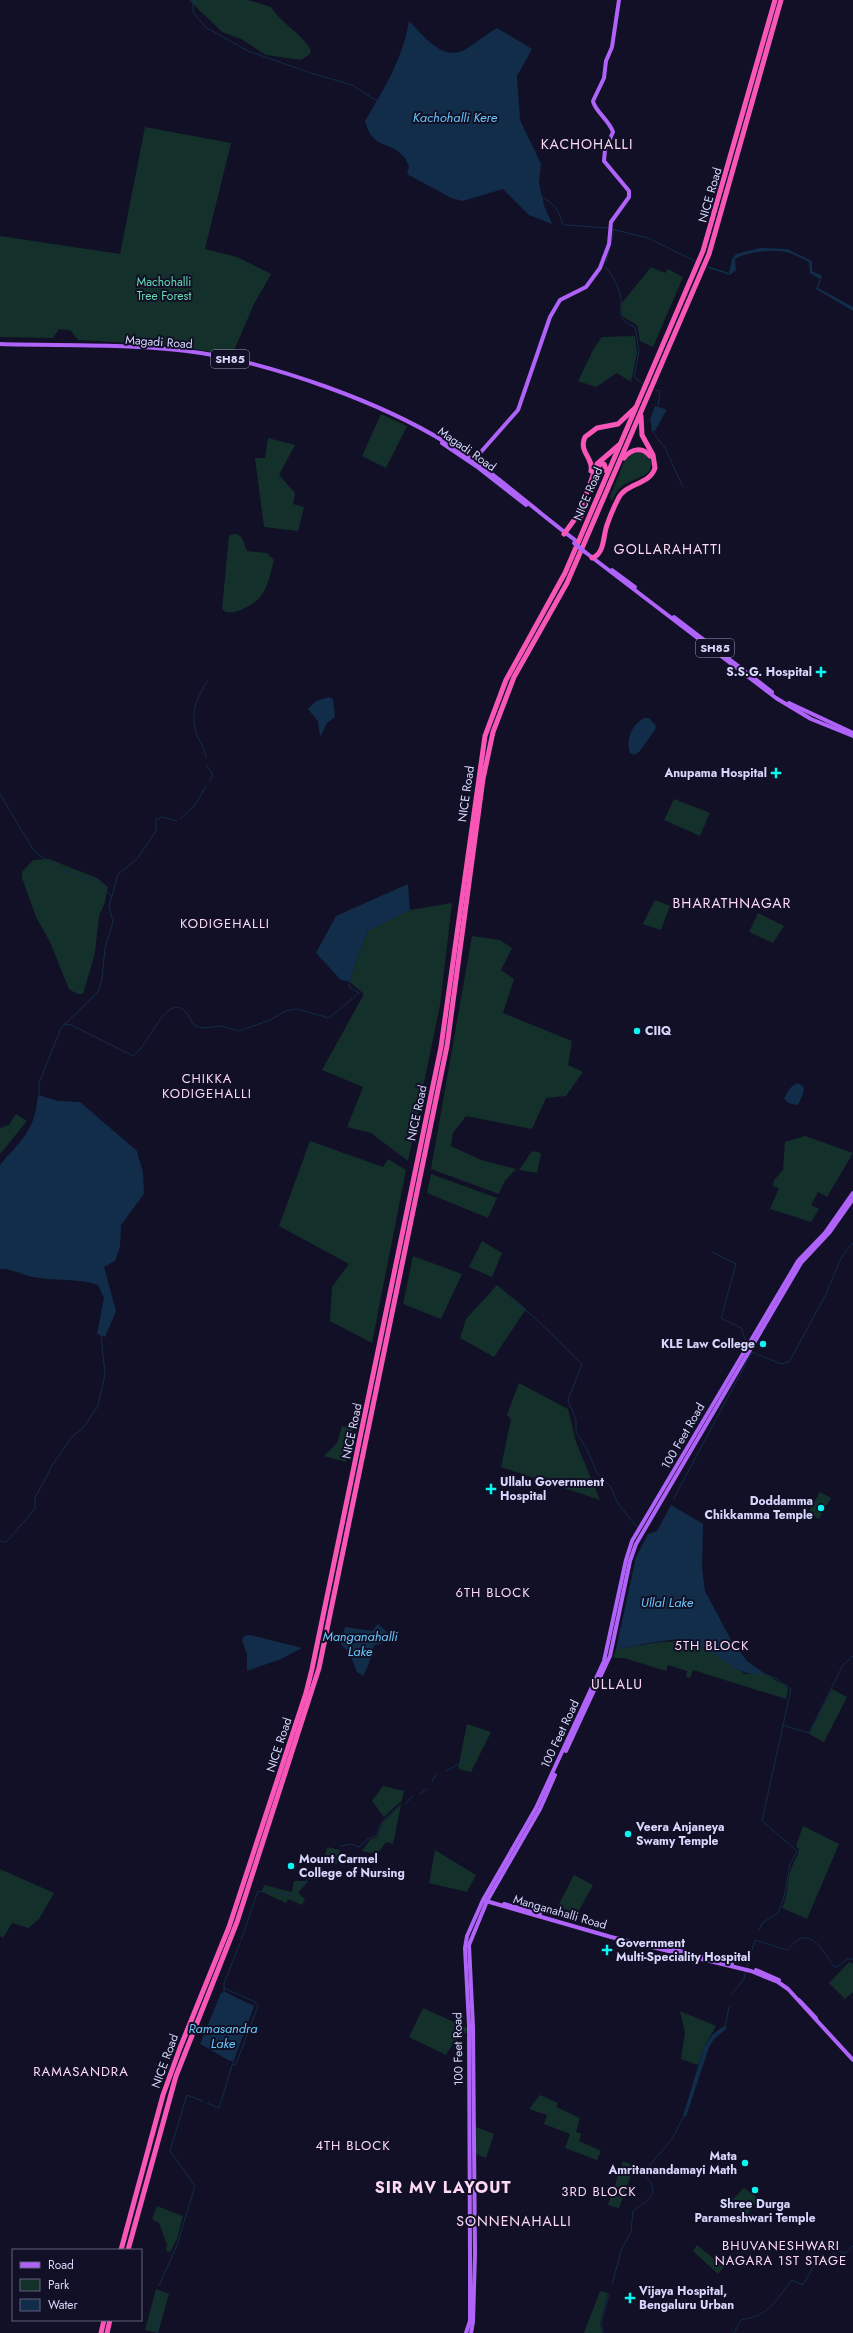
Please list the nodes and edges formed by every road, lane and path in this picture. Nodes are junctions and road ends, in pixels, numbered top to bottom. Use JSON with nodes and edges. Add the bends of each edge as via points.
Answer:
{"nodes":[{"id":1,"x":619,"y":0,"type":"edge"},
{"id":2,"x":775,"y":0,"type":"edge"},
{"id":3,"x":781,"y":0,"type":"edge"},
{"id":4,"x":0,"y":346,"type":"edge"},
{"id":5,"x":638,"y":405,"type":"junction"},
{"id":6,"x":641,"y":413,"type":"junction"},
{"id":7,"x":621,"y":443,"type":"junction"},
{"id":8,"x":472,"y":461,"type":"junction"},
{"id":9,"x":620,"y":461,"type":"junction"},
{"id":10,"x":607,"y":476,"type":"junction"},
{"id":11,"x":592,"y":480,"type":"junction"},
{"id":12,"x":566,"y":535,"type":"junction"},
{"id":13,"x":594,"y":556,"type":"junction"},
{"id":14,"x":853,"y":733,"type":"edge"},
{"id":15,"x":853,"y":736,"type":"edge"},
{"id":16,"x":853,"y":1193,"type":"edge"},
{"id":17,"x":853,"y":1199,"type":"edge"},
{"id":18,"x":800,"y":1262,"type":"junction"},
{"id":19,"x":486,"y":1900,"type":"junction"},
{"id":20,"x":751,"y":1970,"type":"junction"},
{"id":21,"x":853,"y":2056,"type":"edge"},
{"id":22,"x":853,"y":2060,"type":"edge"},
{"id":23,"x":121,"y":2249,"type":"edge"},
{"id":24,"x":128,"y":2249,"type":"edge"},
{"id":25,"x":104,"y":2321,"type":"edge"},
{"id":26,"x":110,"y":2321,"type":"edge"},
{"id":27,"x":101,"y":2333,"type":"edge"},
{"id":28,"x":107,"y":2333,"type":"edge"},
{"id":29,"x":466,"y":2333,"type":"edge"},
{"id":30,"x":470,"y":2333,"type":"edge"}],
"edges":[{"from":1,"to":8,"type":"main road","via":[[612,47],[606,61],[604,78],[593,101],[614,132],[605,150],[604,161],[630,194],[610,225],[609,244],[600,268],[586,287],[560,300],[550,317],[515,415]]},
{"from":2,"to":5,"type":"highway","name":"NICE Road","via":[[706,244]]},
{"from":3,"to":6,"type":"highway","name":"NICE Road","via":[[711,248]]},
{"from":4,"to":8,"type":"main road","name":"Magadi Road","number":"SH85","via":[[149,348],[228,358],[356,399],[424,430]]},
{"from":5,"to":7,"type":"highway","name":"NICE Road"},
{"from":5,"to":11,"type":"highway","via":[[618,424],[597,428],[585,437],[583,449],[591,464]]},
{"from":6,"to":9,"type":"highway","name":"NICE Road"},
{"from":6,"to":13,"type":"highway","via":[[642,435],[653,455],[655,468],[647,480],[628,487],[621,494],[606,525],[603,544]]},
{"from":7,"to":10,"type":"highway","name":"NICE Road"},
{"from":7,"to":11,"type":"highway","via":[[596,464]]},
{"from":8,"to":12,"type":"main road","name":"Magadi Road","number":"SH85"},
{"from":9,"to":13,"type":"highway","via":[[631,451],[643,450],[651,457],[652,468],[648,475],[627,485],[618,494]]},
{"from":9,"to":24,"type":"highway","name":"NICE Road","via":[[561,595],[511,683],[491,739],[483,779],[447,1046],[319,1668],[239,1916],[184,2055]]},
{"from":10,"to":12,"type":"highway","via":[[606,466],[600,464],[584,512]]},
{"from":10,"to":23,"type":"highway","name":"NICE Road","via":[[555,593],[503,686],[485,736],[441,1046],[321,1634],[306,1693],[240,1895],[163,2095]]},
{"from":11,"to":12,"type":"highway","via":[[580,512]]},
{"from":12,"to":13,"type":"main road","name":"Magadi Road","number":"SH85","bridge":true},
{"from":13,"to":14,"type":"main road","name":"Magadi Road","number":"SH85","via":[[779,697]]},
{"from":13,"to":15,"type":"main road","name":"Magadi Road","number":"SH85","via":[[776,698],[812,718]]},
{"from":16,"to":18,"type":"main road","name":"100 Feet Road","via":[[825,1233]]},
{"from":17,"to":18,"type":"main road","name":"100 Feet Road","via":[[829,1233]]},
{"from":18,"to":19,"type":"main road","name":"100 Feet Road","via":[[748,1346],[628,1553],[604,1661],[536,1808]]},
{"from":19,"to":20,"type":"main road","name":"Manganahalli Road"},
{"from":19,"to":29,"type":"main road","name":"100 Feet Road","via":[[467,1936],[465,1948],[469,2025],[470,2254],[470,2321]]},
{"from":19,"to":30,"type":"main road","name":"100 Feet Road","via":[[470,1939],[469,1952],[473,2027],[475,2243],[473,2322]]},
{"from":20,"to":21,"type":"main road","via":[[772,1976],[784,1983]]},
{"from":20,"to":22,"type":"main road","via":[[788,1989]]},
{"from":25,"to":27,"type":"highway"},
{"from":26,"to":28,"type":"highway"}]}
